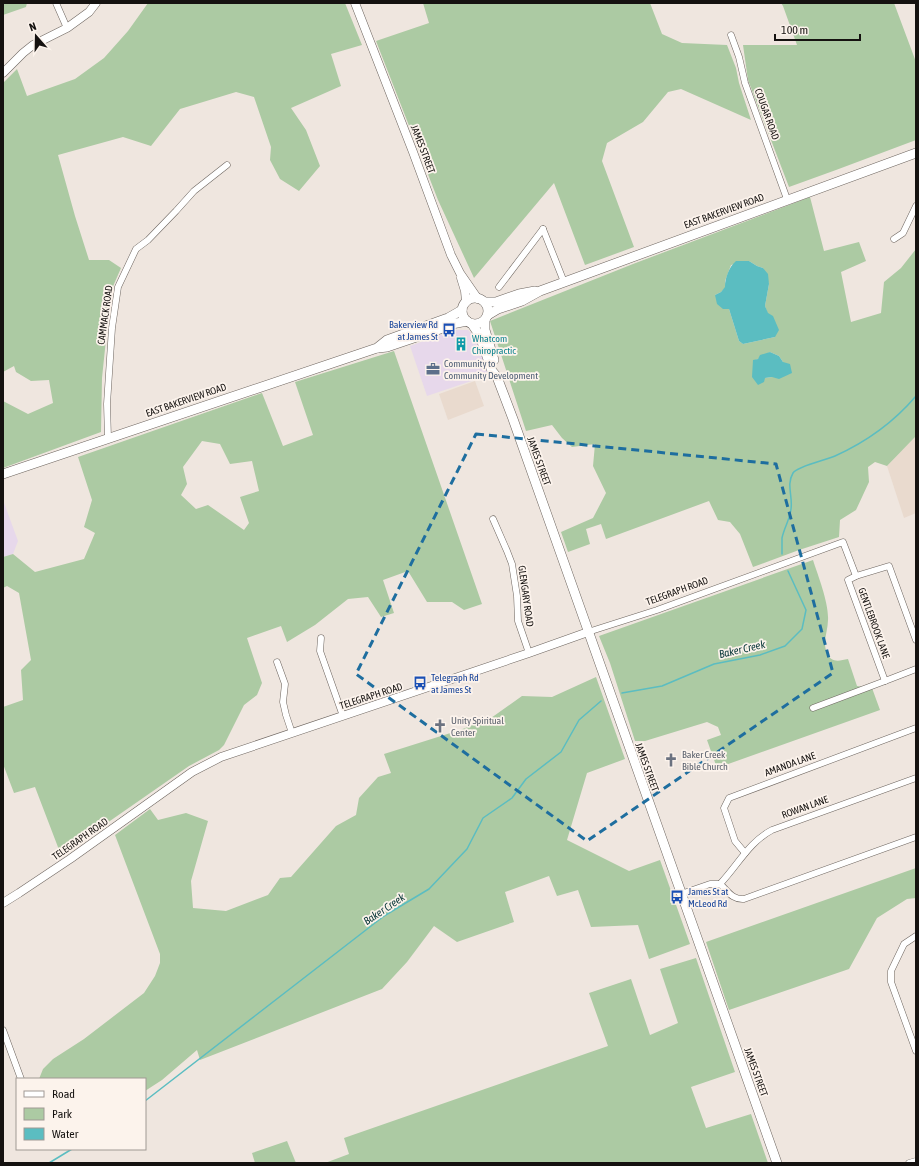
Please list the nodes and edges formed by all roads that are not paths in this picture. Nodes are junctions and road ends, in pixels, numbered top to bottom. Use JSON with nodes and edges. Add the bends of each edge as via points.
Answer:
{"nodes":[{"id":1,"x":56,"y":3,"type":"edge"},
{"id":2,"x":96,"y":3,"type":"edge"},
{"id":3,"x":355,"y":3,"type":"edge"},
{"id":4,"x":67,"y":28,"type":"junction"},
{"id":5,"x":731,"y":35,"type":"dead end"},
{"id":6,"x":3,"y":73,"type":"edge"},
{"id":7,"x":916,"y":153,"type":"edge"},
{"id":8,"x":226,"y":166,"type":"dead end"},
{"id":9,"x":787,"y":199,"type":"junction"},
{"id":10,"x":916,"y":206,"type":"edge"},
{"id":11,"x":894,"y":239,"type":"dead end"},
{"id":12,"x":460,"y":273,"type":"junction"},
{"id":13,"x":564,"y":282,"type":"junction"},
{"id":14,"x":499,"y":287,"type":"dead end"},
{"id":15,"x":540,"y":290,"type":"junction"},
{"id":16,"x":481,"y":300,"type":"junction"},
{"id":17,"x":464,"y":306,"type":"junction"},
{"id":18,"x":487,"y":317,"type":"junction"},
{"id":19,"x":469,"y":323,"type":"junction"},
{"id":20,"x":377,"y":348,"type":"junction"},
{"id":21,"x":497,"y":378,"type":"junction"},
{"id":22,"x":108,"y":438,"type":"junction"},
{"id":23,"x":3,"y":474,"type":"edge"},
{"id":24,"x":493,"y":519,"type":"dead end"},
{"id":25,"x":843,"y":542,"type":"joint"},
{"id":26,"x":856,"y":576,"type":"junction"},
{"id":27,"x":588,"y":632,"type":"junction"},
{"id":28,"x":321,"y":638,"type":"dead end"},
{"id":29,"x":916,"y":640,"type":"edge"},
{"id":30,"x":529,"y":654,"type":"junction"},
{"id":31,"x":277,"y":662,"type":"dead end"},
{"id":32,"x":916,"y":669,"type":"edge"},
{"id":33,"x":885,"y":681,"type":"junction"},
{"id":34,"x":813,"y":708,"type":"dead end"},
{"id":35,"x":343,"y":716,"type":"junction"},
{"id":36,"x":916,"y":728,"type":"edge"},
{"id":37,"x":292,"y":733,"type":"junction"},
{"id":38,"x":916,"y":778,"type":"edge"},
{"id":39,"x":916,"y":837,"type":"edge"},
{"id":40,"x":745,"y":853,"type":"junction"},
{"id":41,"x":720,"y":884,"type":"junction"},
{"id":42,"x":681,"y":894,"type":"junction"},
{"id":43,"x":3,"y":902,"type":"edge"},
{"id":44,"x":916,"y":936,"type":"edge"},
{"id":45,"x":3,"y":1030,"type":"edge"},
{"id":46,"x":916,"y":1051,"type":"edge"},
{"id":47,"x":20,"y":1078,"type":"edge"},
{"id":48,"x":916,"y":1161,"type":"edge"},
{"id":49,"x":777,"y":1163,"type":"edge"},
{"id":50,"x":909,"y":1163,"type":"edge"}],
"edges":[{"from":1,"to":4,"type":"street"},
{"from":2,"to":4,"type":"street","via":[[89,12]]},
{"from":3,"to":12,"type":"street","name":"JAMES STREET"},
{"from":4,"to":6,"type":"street","via":[[33,45]]},
{"from":5,"to":9,"type":"street","name":"COUGAR ROAD","via":[[745,83]]},
{"from":7,"to":9,"type":"main road","name":"EAST BAKERVIEW ROAD"},
{"from":8,"to":22,"type":"street","name":"CAMMACK ROAD","via":[[194,190],[148,240],[136,249],[118,287],[108,381]]},
{"from":9,"to":13,"type":"main road","name":"EAST BAKERVIEW ROAD"},
{"from":10,"to":11,"type":"street","via":[[903,234]]},
{"from":12,"to":16,"type":"street","name":"JAMES STREET"},
{"from":12,"to":17,"type":"street","via":[[465,291]]},
{"from":13,"to":14,"type":"street","via":[[544,229]]},
{"from":13,"to":15,"type":"main road","name":"EAST BAKERVIEW ROAD"},
{"from":15,"to":16,"type":"main road","name":"EAST BAKERVIEW ROAD","via":[[496,302]]},
{"from":15,"to":18,"type":"main road","name":"EAST BAKERVIEW ROAD","via":[[522,301],[498,309]]},
{"from":16,"to":17,"type":"main road","via":[[472,299]]},
{"from":16,"to":18,"type":"main road","via":[[488,309]]},
{"from":17,"to":19,"type":"main road","via":[[463,317]]},
{"from":17,"to":20,"type":"main road","name":"EAST BAKERVIEW ROAD","via":[[448,318],[387,340]]},
{"from":18,"to":19,"type":"main road","via":[[478,324]]},
{"from":18,"to":21,"type":"main road","name":"JAMES STREET","via":[[485,330],[497,369]]},
{"from":19,"to":20,"type":"main road","name":"EAST BAKERVIEW ROAD","via":[[452,324],[387,347]]},
{"from":19,"to":21,"type":"main road","name":"JAMES STREET","via":[[480,336],[492,371]]},
{"from":20,"to":22,"type":"main road","name":"EAST BAKERVIEW ROAD"},
{"from":21,"to":27,"type":"main road","name":"JAMES STREET"},
{"from":22,"to":23,"type":"main road","name":"EAST BAKERVIEW ROAD"},
{"from":24,"to":30,"type":"street","name":"GLENGARY ROAD","via":[[512,564],[518,621]]},
{"from":25,"to":26,"type":"street","name":"GENTLEBROOK LANE"},
{"from":25,"to":27,"type":"street","name":"TELEGRAPH ROAD","via":[[657,610]]},
{"from":26,"to":29,"type":"street","name":"GENTLEBROOK LANE","via":[[889,566]]},
{"from":26,"to":33,"type":"street","name":"GENTLEBROOK LANE","via":[[848,580]]},
{"from":27,"to":30,"type":"street","name":"TELEGRAPH ROAD"},
{"from":27,"to":42,"type":"main road","name":"JAMES STREET"},
{"from":28,"to":35,"type":"street","via":[[320,651]]},
{"from":30,"to":35,"type":"street","name":"TELEGRAPH ROAD"},
{"from":31,"to":37,"type":"street","via":[[286,684],[283,702]]},
{"from":32,"to":33,"type":"street"},
{"from":33,"to":34,"type":"street"},
{"from":35,"to":37,"type":"street","name":"TELEGRAPH ROAD"},
{"from":36,"to":40,"type":"street","name":"AMANDA LANE","via":[[729,798],[724,808],[735,841]]},
{"from":37,"to":43,"type":"street","name":"TELEGRAPH ROAD","via":[[225,755],[192,772],[57,868]]},
{"from":38,"to":40,"type":"street","name":"ROWAN LANE","via":[[772,830],[764,834]]},
{"from":39,"to":41,"type":"street","via":[[744,899],[733,897]]},
{"from":40,"to":41,"type":"street","name":"ROWAN LANE"},
{"from":41,"to":42,"type":"street","via":[[710,884]]},
{"from":42,"to":49,"type":"main road","name":"JAMES STREET"},
{"from":44,"to":46,"type":"street","via":[[904,944],[891,972],[891,982]]},
{"from":45,"to":47,"type":"street"},
{"from":48,"to":50,"type":"street"}]}
